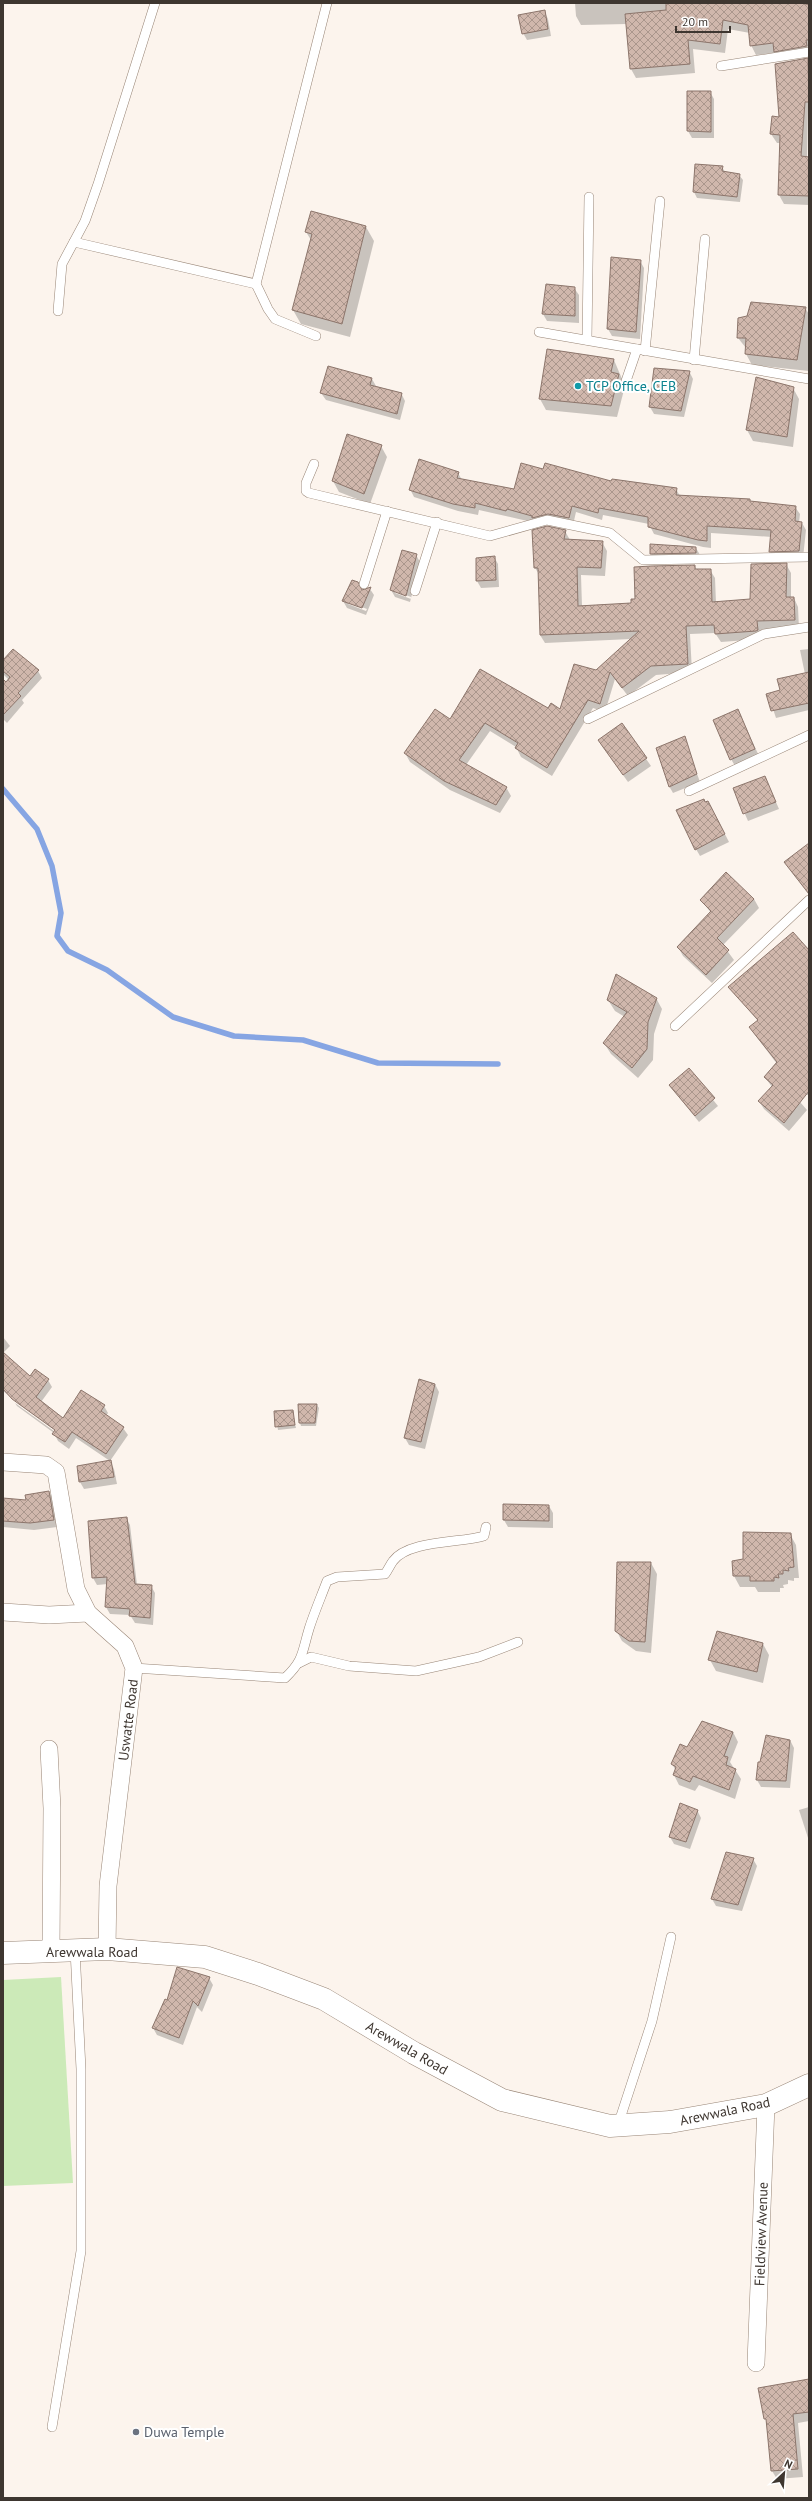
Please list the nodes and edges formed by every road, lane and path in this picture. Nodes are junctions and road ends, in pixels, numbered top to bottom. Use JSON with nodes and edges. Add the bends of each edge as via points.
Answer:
{"nodes":[{"id":1,"x":155,"y":3,"type":"edge"},
{"id":2,"x":327,"y":3,"type":"edge"},
{"id":3,"x":809,"y":52,"type":"edge"},
{"id":4,"x":721,"y":66,"type":"dead end"},
{"id":5,"x":589,"y":197,"type":"dead end"},
{"id":6,"x":660,"y":201,"type":"dead end"},
{"id":7,"x":705,"y":239,"type":"dead end"},
{"id":8,"x":74,"y":242,"type":"junction"},
{"id":9,"x":256,"y":284,"type":"junction"},
{"id":10,"x":58,"y":311,"type":"dead end"},
{"id":11,"x":539,"y":332,"type":"dead end"},
{"id":12,"x":316,"y":336,"type":"dead end"},
{"id":13,"x":587,"y":340,"type":"junction"},
{"id":14,"x":641,"y":350,"type":"junction"},
{"id":15,"x":694,"y":360,"type":"junction"},
{"id":16,"x":809,"y":379,"type":"edge"},
{"id":17,"x":626,"y":381,"type":"dead end"},
{"id":18,"x":314,"y":464,"type":"dead end"},
{"id":19,"x":387,"y":511,"type":"junction"},
{"id":20,"x":436,"y":522,"type":"junction"},
{"id":21,"x":809,"y":557,"type":"edge"},
{"id":22,"x":364,"y":584,"type":"dead end"},
{"id":23,"x":415,"y":591,"type":"dead end"},
{"id":24,"x":809,"y":627,"type":"edge"},
{"id":25,"x":588,"y":719,"type":"dead end"},
{"id":26,"x":809,"y":735,"type":"edge"},
{"id":27,"x":689,"y":791,"type":"dead end"},
{"id":28,"x":809,"y":900,"type":"edge"},
{"id":29,"x":675,"y":1026,"type":"dead end"},
{"id":30,"x":3,"y":1462,"type":"edge"},
{"id":31,"x":486,"y":1527,"type":"dead end"},
{"id":32,"x":3,"y":1612,"type":"edge"},
{"id":33,"x":88,"y":1613,"type":"junction"},
{"id":34,"x":518,"y":1642,"type":"dead end"},
{"id":35,"x":298,"y":1664,"type":"junction"},
{"id":36,"x":134,"y":1668,"type":"junction"},
{"id":37,"x":49,"y":1749,"type":"dead end"},
{"id":38,"x":671,"y":1937,"type":"dead end"},
{"id":39,"x":107,"y":1949,"type":"junction"},
{"id":40,"x":75,"y":1950,"type":"junction"},
{"id":41,"x":51,"y":1951,"type":"junction"},
{"id":42,"x":3,"y":1953,"type":"edge"},
{"id":43,"x":809,"y":2085,"type":"edge"},
{"id":44,"x":766,"y":2105,"type":"junction"},
{"id":45,"x":618,"y":2126,"type":"junction"},
{"id":46,"x":756,"y":2364,"type":"dead end"},
{"id":47,"x":52,"y":2427,"type":"dead end"}],
"edges":[{"from":1,"to":8,"type":"lane","via":[[98,184],[85,221]]},
{"from":2,"to":9,"type":"lane"},
{"from":3,"to":4,"type":"lane"},
{"from":5,"to":13,"type":"lane"},
{"from":6,"to":14,"type":"lane"},
{"from":7,"to":15,"type":"lane"},
{"from":8,"to":9,"type":"lane"},
{"from":8,"to":10,"type":"lane","via":[[62,264]]},
{"from":9,"to":12,"type":"lane","via":[[275,319]]},
{"from":11,"to":13,"type":"lane"},
{"from":13,"to":14,"type":"lane"},
{"from":14,"to":15,"type":"lane"},
{"from":14,"to":17,"type":"lane"},
{"from":15,"to":16,"type":"lane"},
{"from":18,"to":19,"type":"lane","via":[[306,483],[306,491],[309,493]]},
{"from":19,"to":20,"type":"lane"},
{"from":19,"to":22,"type":"lane"},
{"from":20,"to":21,"type":"lane","via":[[490,536],[547,520],[610,533],[643,560]]},
{"from":20,"to":23,"type":"lane"},
{"from":24,"to":25,"type":"lane","via":[[764,634]]},
{"from":26,"to":27,"type":"lane"},
{"from":28,"to":29,"type":"lane"},
{"from":30,"to":33,"type":"street","name":"Uswatte Road","via":[[46,1465],[56,1472],[76,1589]]},
{"from":31,"to":35,"type":"lane","via":[[484,1536],[466,1541],[422,1545],[402,1554],[393,1559],[385,1574],[337,1577],[327,1581],[309,1630],[306,1648]]},
{"from":32,"to":33,"type":"street","via":[[50,1615]]},
{"from":33,"to":36,"type":"street","name":"Uswatte Road","via":[[125,1646]]},
{"from":34,"to":35,"type":"lane","via":[[479,1657],[416,1670],[349,1666],[311,1657]]},
{"from":35,"to":36,"type":"lane","via":[[285,1678]]},
{"from":36,"to":39,"type":"street","name":"Uswatte Road","via":[[108,1886]]},
{"from":37,"to":41,"type":"street","via":[[52,1808]]},
{"from":38,"to":45,"type":"lane","via":[[652,2021]]},
{"from":39,"to":40,"type":"street","name":"Arewwala Road"},
{"from":39,"to":45,"type":"street","name":"Arewwala Road","via":[[205,1957],[258,1974],[324,1999],[414,2053],[502,2100]]},
{"from":40,"to":41,"type":"street","name":"Arewwala Road"},
{"from":40,"to":47,"type":"lane","via":[[82,2069],[81,2251]]},
{"from":41,"to":42,"type":"street","name":"Arewwala Road"},
{"from":43,"to":44,"type":"street","name":"Arewwala Road"},
{"from":44,"to":45,"type":"street","name":"Arewwala Road","via":[[670,2122]]},
{"from":44,"to":46,"type":"street","name":"Fieldview Avenue"}]}
